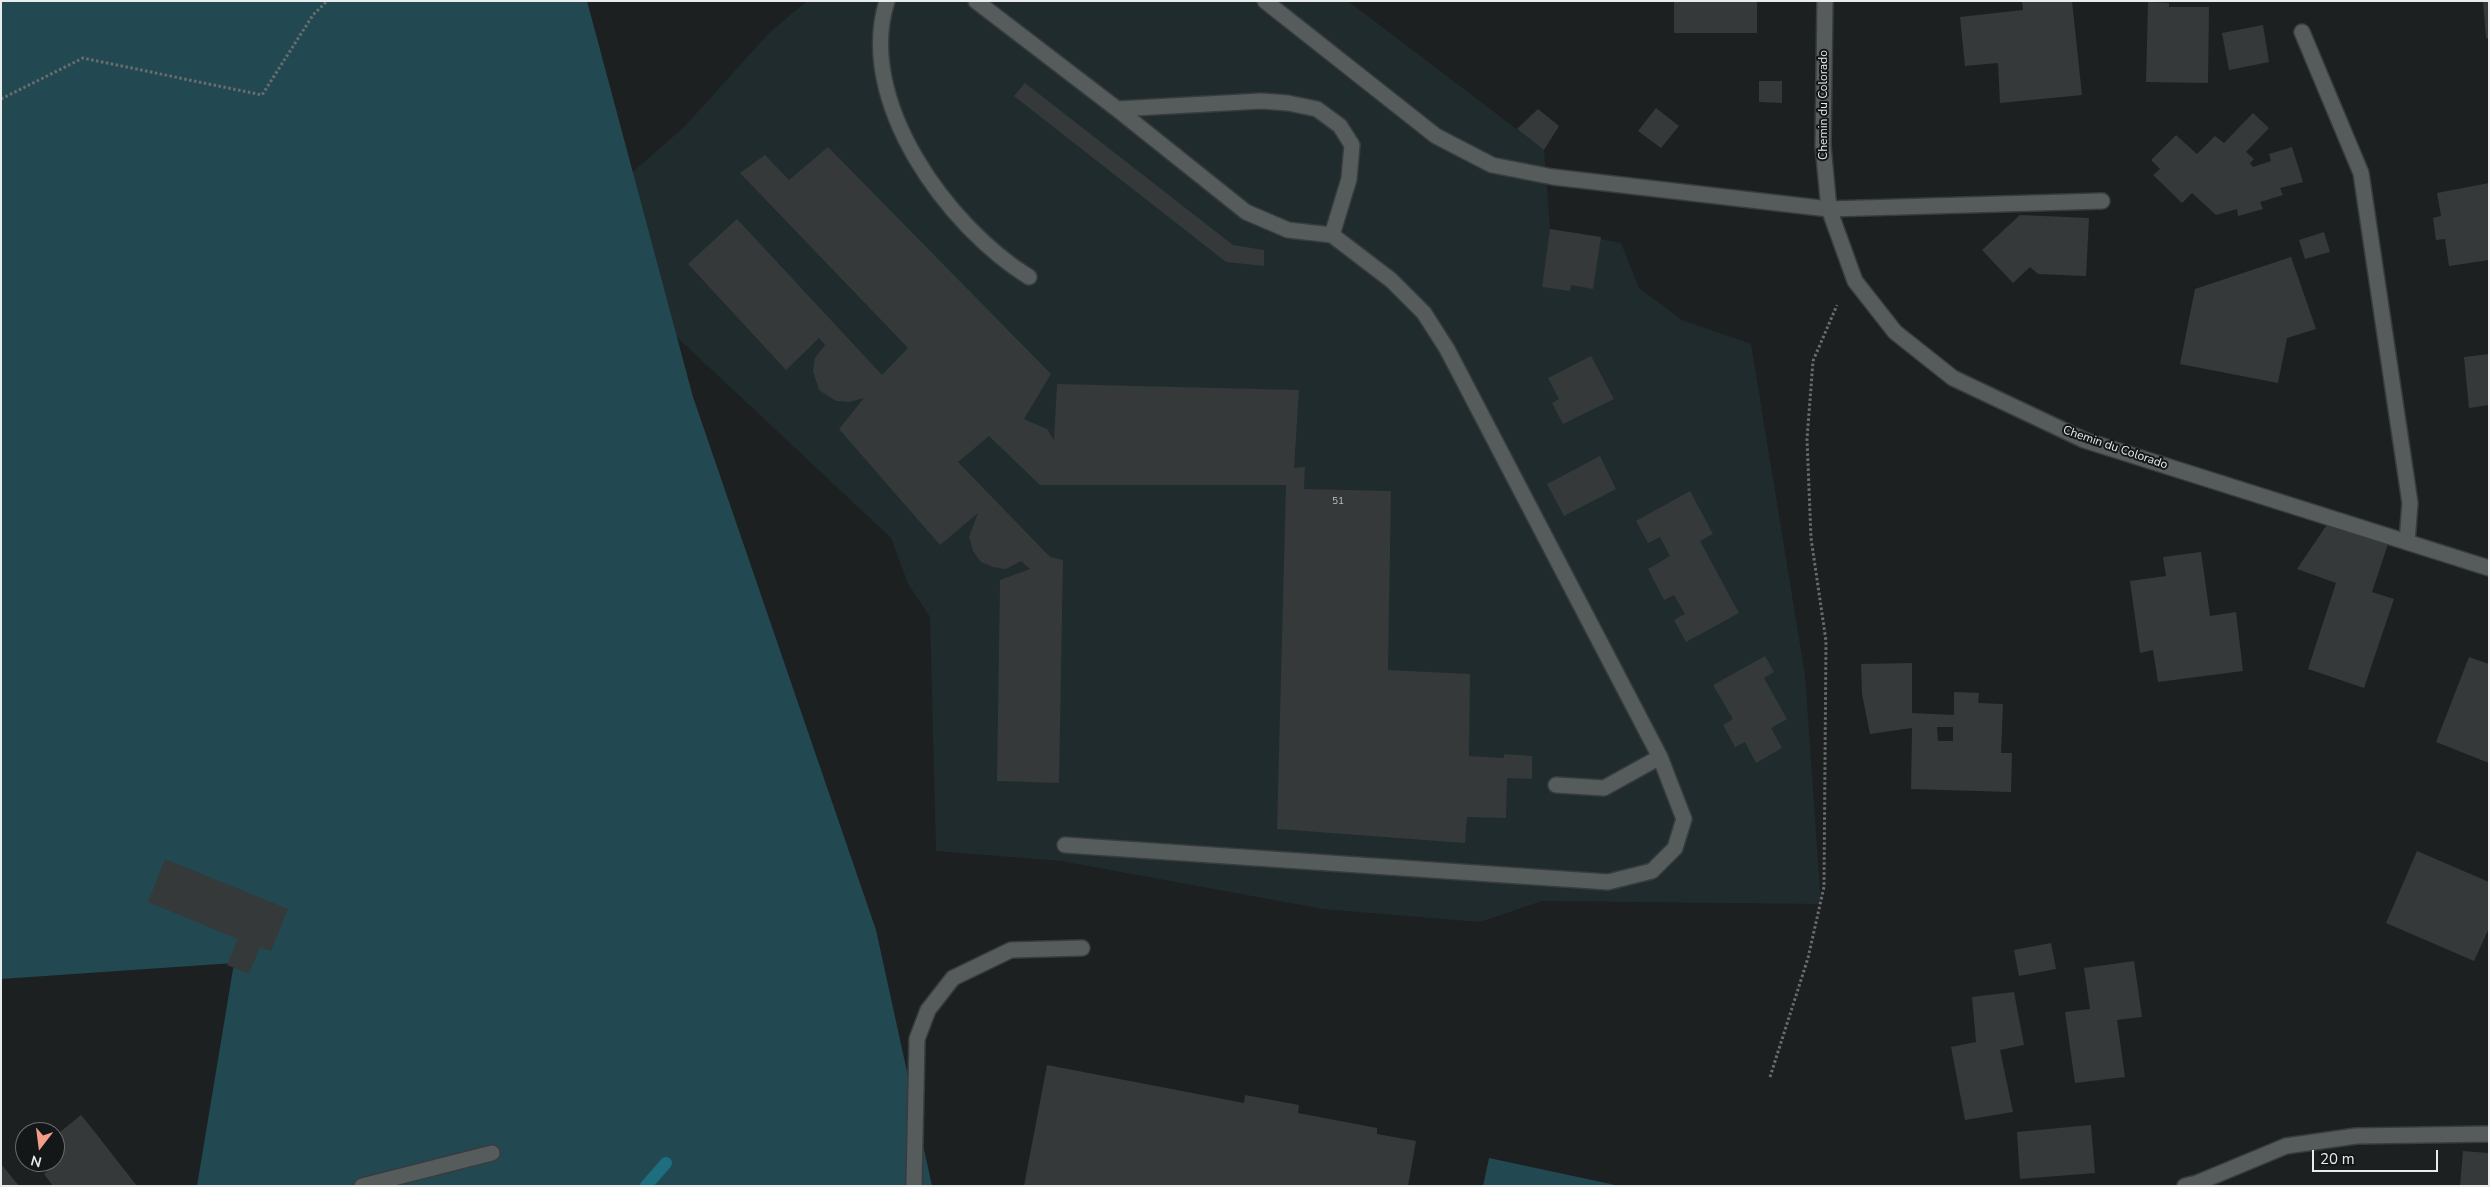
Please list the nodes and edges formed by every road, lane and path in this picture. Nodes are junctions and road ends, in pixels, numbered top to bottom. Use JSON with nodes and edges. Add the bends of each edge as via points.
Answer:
{"nodes":[{"id":1,"x":327,"y":1,"type":"edge"},
{"id":2,"x":887,"y":1,"type":"edge"},
{"id":3,"x":976,"y":1,"type":"edge"},
{"id":4,"x":1265,"y":1,"type":"edge"},
{"id":5,"x":1825,"y":1,"type":"edge"},
{"id":6,"x":2302,"y":32,"type":"dead end"},
{"id":7,"x":1,"y":99,"type":"edge"},
{"id":8,"x":1118,"y":109,"type":"junction"},
{"id":9,"x":2102,"y":201,"type":"dead end"},
{"id":10,"x":1829,"y":208,"type":"junction"},
{"id":11,"x":1332,"y":235,"type":"junction"},
{"id":12,"x":1029,"y":277,"type":"dead end"},
{"id":13,"x":1855,"y":281,"type":"junction"},
{"id":14,"x":2407,"y":542,"type":"junction"},
{"id":15,"x":2489,"y":568,"type":"edge"},
{"id":16,"x":1660,"y":757,"type":"junction"},
{"id":17,"x":1556,"y":785,"type":"dead end"},
{"id":18,"x":1065,"y":845,"type":"dead end"},
{"id":19,"x":1082,"y":948,"type":"dead end"},
{"id":20,"x":1770,"y":1077,"type":"dead end"},
{"id":21,"x":2489,"y":1134,"type":"edge"},
{"id":22,"x":492,"y":1153,"type":"dead end"},
{"id":23,"x":362,"y":1186,"type":"edge"},
{"id":24,"x":914,"y":1186,"type":"edge"},
{"id":25,"x":2184,"y":1186,"type":"edge"}],
"edges":[{"from":1,"to":7,"type":"path","via":[[313,15],[262,95],[82,58]]},
{"from":2,"to":12,"type":"street","via":[[882,16],[881,68],[892,110],[910,151],[958,217],[1003,261]]},
{"from":3,"to":8,"type":"street"},
{"from":4,"to":10,"type":"street","via":[[1436,136],[1492,165],[1552,177]]},
{"from":5,"to":10,"type":"street","name":"Chemin du Colorado","via":[[1823,146]]},
{"from":6,"to":14,"type":"street","via":[[2361,173],[2410,503]]},
{"from":8,"to":11,"type":"street","via":[[1246,212],[1288,230]]},
{"from":8,"to":11,"type":"street","via":[[1261,101],[1317,109],[1340,126],[1352,145],[1349,179]]},
{"from":9,"to":10,"type":"street"},
{"from":10,"to":13,"type":"street","name":"Chemin du Colorado"},
{"from":11,"to":16,"type":"street","via":[[1391,280],[1424,313],[1447,349]]},
{"from":13,"to":14,"type":"street","name":"Chemin du Colorado","via":[[1895,332],[1953,378],[2011,407],[2084,440]]},
{"from":13,"to":20,"type":"path","via":[[1838,302],[1813,361],[1807,439],[1811,538],[1826,642],[1824,886],[1808,958]]},
{"from":14,"to":15,"type":"street","name":"Chemin du Colorado"},
{"from":16,"to":17,"type":"street","via":[[1604,788]]},
{"from":16,"to":18,"type":"street","via":[[1684,819],[1675,848],[1652,871],[1608,882]]},
{"from":19,"to":24,"type":"street","via":[[1011,950],[953,978],[928,1010],[917,1039]]},
{"from":21,"to":25,"type":"street","via":[[2356,1136],[2295,1144],[2260,1155],[2197,1184]]},
{"from":22,"to":23,"type":"street"}]}
